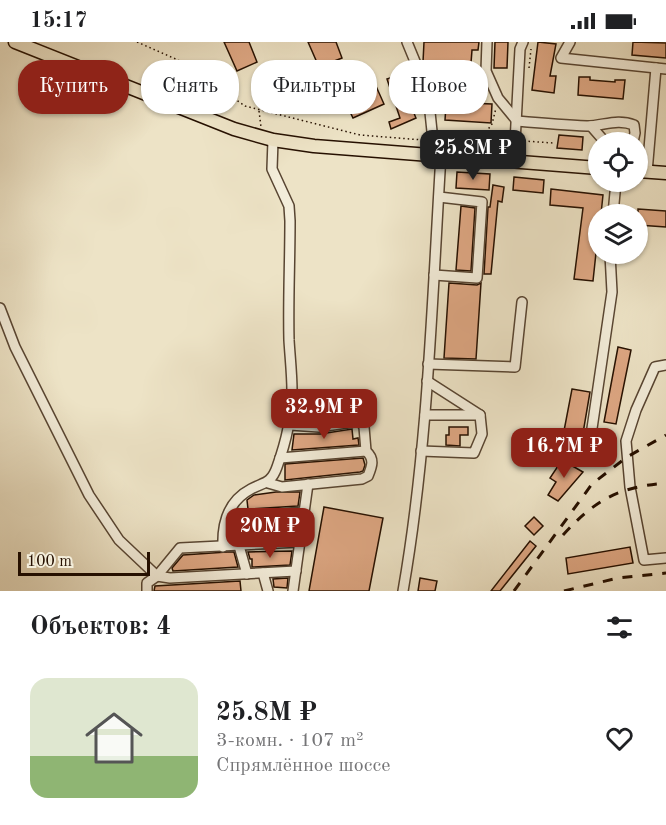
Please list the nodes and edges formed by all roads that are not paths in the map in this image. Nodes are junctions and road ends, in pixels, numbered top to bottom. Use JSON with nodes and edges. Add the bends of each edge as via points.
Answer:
{"nodes":[{"id":1,"x":15,"y":42,"type":"edge"},
{"id":2,"x":407,"y":42,"type":"edge"},
{"id":3,"x":487,"y":42,"type":"edge"},
{"id":4,"x":522,"y":42,"type":"edge"},
{"id":5,"x":570,"y":42,"type":"edge"},
{"id":6,"x":661,"y":69,"type":"edge"},
{"id":7,"x":517,"y":121,"type":"junction"},
{"id":8,"x":591,"y":126,"type":"junction"},
{"id":9,"x":596,"y":132,"type":"edge"},
{"id":10,"x":635,"y":132,"type":"edge"},
{"id":11,"x":267,"y":138,"type":"junction"},
{"id":12,"x":648,"y":139,"type":"edge"},
{"id":13,"x":441,"y":155,"type":"junction"},
{"id":14,"x":514,"y":161,"type":"junction"},
{"id":15,"x":588,"y":167,"type":"edge"},
{"id":16,"x":648,"y":172,"type":"edge"},
{"id":17,"x":666,"y":173,"type":"edge"},
{"id":18,"x":439,"y":197,"type":"junction"},
{"id":19,"x":611,"y":264,"type":"edge"},
{"id":20,"x":434,"y":275,"type":"junction"},
{"id":21,"x":522,"y":302,"type":"dead end"},
{"id":22,"x":0,"y":308,"type":"edge"},
{"id":23,"x":428,"y":364,"type":"junction"},
{"id":24,"x":666,"y":365,"type":"edge"},
{"id":25,"x":427,"y":381,"type":"junction"},
{"id":26,"x":425,"y":415,"type":"junction"},
{"id":27,"x":480,"y":415,"type":"junction"},
{"id":28,"x":290,"y":425,"type":"junction"},
{"id":29,"x":366,"y":451,"type":"junction"},
{"id":30,"x":422,"y":451,"type":"junction"},
{"id":31,"x":576,"y":457,"type":"dead end"},
{"id":32,"x":280,"y":458,"type":"junction"},
{"id":33,"x":268,"y":483,"type":"junction"},
{"id":34,"x":308,"y":484,"type":"junction"},
{"id":35,"x":230,"y":511,"type":"junction"},
{"id":36,"x":304,"y":512,"type":"junction"},
{"id":37,"x":299,"y":542,"type":"junction"},
{"id":38,"x":239,"y":546,"type":"junction"},
{"id":39,"x":223,"y":547,"type":"junction"},
{"id":40,"x":666,"y":558,"type":"edge"},
{"id":41,"x":296,"y":571,"type":"junction"},
{"id":42,"x":264,"y":573,"type":"junction"},
{"id":43,"x":247,"y":574,"type":"junction"},
{"id":44,"x":157,"y":576,"type":"junction"},
{"id":45,"x":147,"y":591,"type":"edge"},
{"id":46,"x":268,"y":591,"type":"edge"},
{"id":47,"x":293,"y":591,"type":"edge"},
{"id":48,"x":403,"y":591,"type":"edge"}],
"edges":[{"from":1,"to":11,"type":"main road"},
{"from":2,"to":13,"type":"street","via":[[428,93],[433,141]]},
{"from":3,"to":7,"type":"street","via":[[486,71],[498,98]]},
{"from":4,"to":7,"type":"street"},
{"from":5,"to":6,"type":"street","via":[[561,58]]},
{"from":6,"to":12,"type":"street"},
{"from":7,"to":8,"type":"street"},
{"from":7,"to":14,"type":"street"},
{"from":8,"to":9,"type":"street"},
{"from":8,"to":10,"type":"street","via":[[628,123],[634,125]]},
{"from":11,"to":13,"type":"main road","via":[[314,146]]},
{"from":11,"to":28,"type":"street","via":[[272,169],[289,206]]},
{"from":13,"to":14,"type":"main road"},
{"from":13,"to":18,"type":"street"},
{"from":14,"to":15,"type":"main road"},
{"from":16,"to":17,"type":"main road"},
{"from":18,"to":20,"type":"street"},
{"from":18,"to":20,"type":"street","via":[[482,202],[477,278]]},
{"from":19,"to":31,"type":"street","via":[[612,292],[590,442]]},
{"from":20,"to":23,"type":"street"},
{"from":21,"to":23,"type":"street","via":[[515,367]]},
{"from":22,"to":44,"type":"street","via":[[15,347],[89,495],[119,540]]},
{"from":23,"to":25,"type":"street"},
{"from":24,"to":40,"type":"street","via":[[655,367],[626,441],[630,488],[644,560]]},
{"from":25,"to":26,"type":"street"},
{"from":25,"to":27,"type":"street"},
{"from":26,"to":27,"type":"street"},
{"from":26,"to":30,"type":"street"},
{"from":27,"to":30,"type":"street","via":[[482,434],[474,453]]},
{"from":28,"to":29,"type":"street","via":[[319,427],[360,421]]},
{"from":28,"to":32,"type":"street"},
{"from":29,"to":32,"type":"street"},
{"from":29,"to":34,"type":"street","via":[[373,465],[368,476]]},
{"from":30,"to":48,"type":"street","via":[[415,526]]},
{"from":32,"to":33,"type":"street"},
{"from":33,"to":34,"type":"street","via":[[282,487]]},
{"from":33,"to":35,"type":"street","via":[[251,488]]},
{"from":34,"to":36,"type":"street"},
{"from":35,"to":36,"type":"street","via":[[244,517]]},
{"from":35,"to":39,"type":"street","via":[[222,529]]},
{"from":36,"to":37,"type":"street"},
{"from":37,"to":38,"type":"street"},
{"from":37,"to":41,"type":"street"},
{"from":38,"to":39,"type":"street"},
{"from":38,"to":43,"type":"street"},
{"from":39,"to":44,"type":"street","via":[[180,548]]},
{"from":41,"to":42,"type":"street"},
{"from":41,"to":47,"type":"street"},
{"from":42,"to":43,"type":"street"},
{"from":42,"to":46,"type":"street"},
{"from":43,"to":44,"type":"street"},
{"from":44,"to":45,"type":"street","via":[[147,583]]}]}
